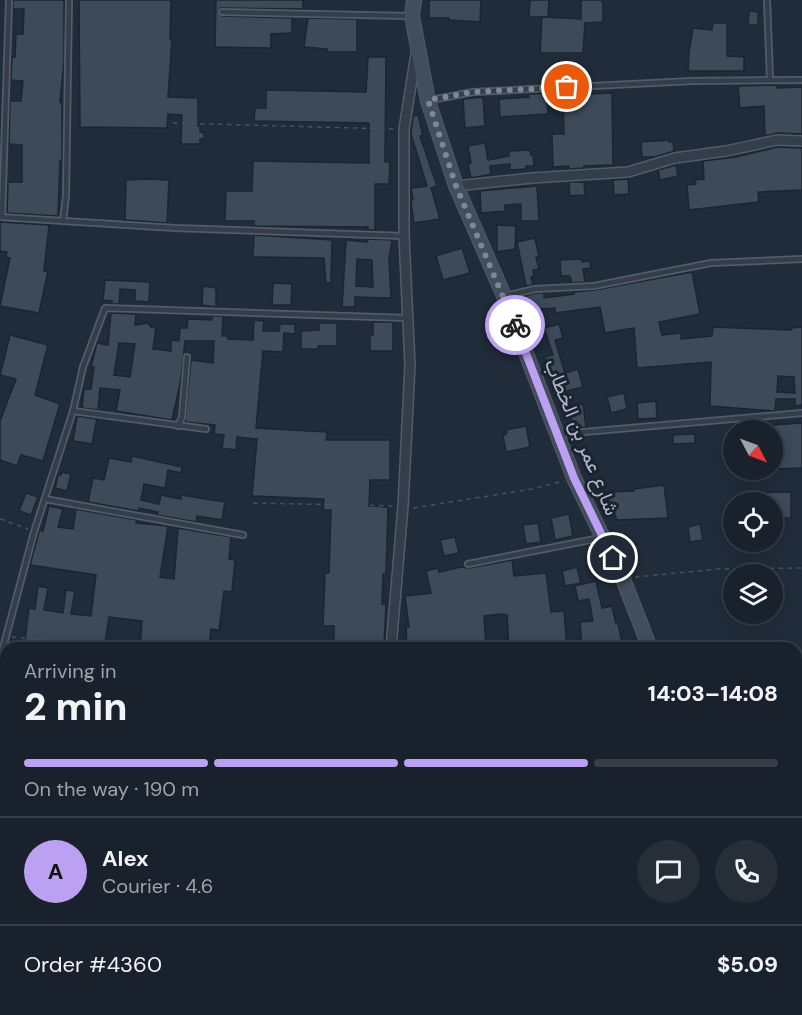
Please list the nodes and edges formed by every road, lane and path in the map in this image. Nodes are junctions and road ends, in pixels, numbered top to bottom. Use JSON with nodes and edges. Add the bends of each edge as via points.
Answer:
{"nodes":[{"id":1,"x":9,"y":0,"type":"edge"},
{"id":2,"x":69,"y":0,"type":"edge"},
{"id":3,"x":414,"y":0,"type":"edge"},
{"id":4,"x":767,"y":0,"type":"edge"},
{"id":5,"x":222,"y":12,"type":"dead end"},
{"id":6,"x":412,"y":16,"type":"junction"},
{"id":7,"x":418,"y":43,"type":"junction"},
{"id":8,"x":770,"y":79,"type":"junction"},
{"id":9,"x":802,"y":80,"type":"edge"},
{"id":10,"x":428,"y":100,"type":"junction"},
{"id":11,"x":173,"y":123,"type":"dead end"},
{"id":12,"x":404,"y":129,"type":"junction"},
{"id":13,"x":802,"y":141,"type":"edge"},
{"id":14,"x":456,"y":186,"type":"junction"},
{"id":15,"x":1,"y":217,"type":"edge"},
{"id":16,"x":63,"y":221,"type":"junction"},
{"id":17,"x":404,"y":236,"type":"junction"},
{"id":18,"x":802,"y":259,"type":"edge"},
{"id":19,"x":504,"y":296,"type":"junction"},
{"id":20,"x":407,"y":318,"type":"junction"},
{"id":21,"x":187,"y":357,"type":"dead end"},
{"id":22,"x":73,"y":411,"type":"junction"},
{"id":23,"x":802,"y":413,"type":"edge"},
{"id":24,"x":178,"y":426,"type":"junction"},
{"id":25,"x":206,"y":429,"type":"dead end"},
{"id":26,"x":558,"y":435,"type":"junction"},
{"id":27,"x":574,"y":478,"type":"junction"},
{"id":28,"x":45,"y":499,"type":"junction"},
{"id":29,"x":253,"y":503,"type":"dead end"},
{"id":30,"x":403,"y":506,"type":"junction"},
{"id":31,"x":0,"y":519,"type":"edge"},
{"id":32,"x":34,"y":532,"type":"junction"},
{"id":33,"x":243,"y":535,"type":"dead end"},
{"id":34,"x":603,"y":537,"type":"junction"},
{"id":35,"x":468,"y":564,"type":"dead end"},
{"id":36,"x":802,"y":568,"type":"edge"},
{"id":37,"x":622,"y":579,"type":"junction"},
{"id":38,"x":0,"y":626,"type":"edge"},
{"id":39,"x":8,"y":627,"type":"junction"},
{"id":40,"x":6,"y":636,"type":"junction"},
{"id":41,"x":4,"y":642,"type":"edge"},
{"id":42,"x":60,"y":642,"type":"edge"},
{"id":43,"x":392,"y":642,"type":"edge"},
{"id":44,"x":648,"y":642,"type":"edge"}],
"edges":[{"from":1,"to":15,"type":"lane"},
{"from":2,"to":16,"type":"lane"},
{"from":3,"to":6,"type":"main road","name":"شارع عمر بن الخطاب"},
{"from":4,"to":8,"type":"lane"},
{"from":5,"to":6,"type":"lane"},
{"from":6,"to":7,"type":"main road","name":"شارع عمر بن الخطاب"},
{"from":7,"to":10,"type":"main road","name":"شارع عمر بن الخطاب"},
{"from":7,"to":12,"type":"street"},
{"from":8,"to":9,"type":"lane"},
{"from":8,"to":10,"type":"lane","via":[[473,92]]},
{"from":10,"to":14,"type":"main road","name":"شارع عمر بن الخطاب"},
{"from":11,"to":12,"type":"path"},
{"from":12,"to":17,"type":"street"},
{"from":13,"to":14,"type":"street","via":[[777,140],[675,158],[628,172]]},
{"from":14,"to":19,"type":"main road","name":"شارع عمر بن الخطاب"},
{"from":15,"to":16,"type":"lane"},
{"from":16,"to":17,"type":"lane"},
{"from":17,"to":20,"type":"street"},
{"from":18,"to":19,"type":"lane","via":[[711,263],[594,286],[536,289]]},
{"from":19,"to":26,"type":"main road","name":"شارع عمر بن الخطاب"},
{"from":20,"to":22,"type":"lane","via":[[105,308],[83,367]]},
{"from":20,"to":30,"type":"street","via":[[410,365]]},
{"from":21,"to":24,"type":"lane"},
{"from":22,"to":24,"type":"lane"},
{"from":22,"to":28,"type":"lane"},
{"from":23,"to":26,"type":"lane"},
{"from":24,"to":25,"type":"lane"},
{"from":26,"to":27,"type":"main road","name":"شارع عمر بن الخطاب"},
{"from":27,"to":30,"type":"path","via":[[532,489],[415,508]]},
{"from":27,"to":34,"type":"main road","name":"شارع عمر بن الخطاب"},
{"from":28,"to":32,"type":"lane"},
{"from":28,"to":33,"type":"lane"},
{"from":29,"to":30,"type":"path"},
{"from":30,"to":43,"type":"street"},
{"from":31,"to":32,"type":"path"},
{"from":32,"to":39,"type":"lane"},
{"from":34,"to":35,"type":"lane"},
{"from":34,"to":37,"type":"main road","name":"شارع عمر بن الخطاب"},
{"from":36,"to":37,"type":"path","via":[[718,569]]},
{"from":37,"to":44,"type":"main road","name":"شارع عمر بن الخطاب"},
{"from":38,"to":39,"type":"lane"},
{"from":39,"to":40,"type":"lane"},
{"from":40,"to":41,"type":"lane"},
{"from":40,"to":42,"type":"path"}]}
